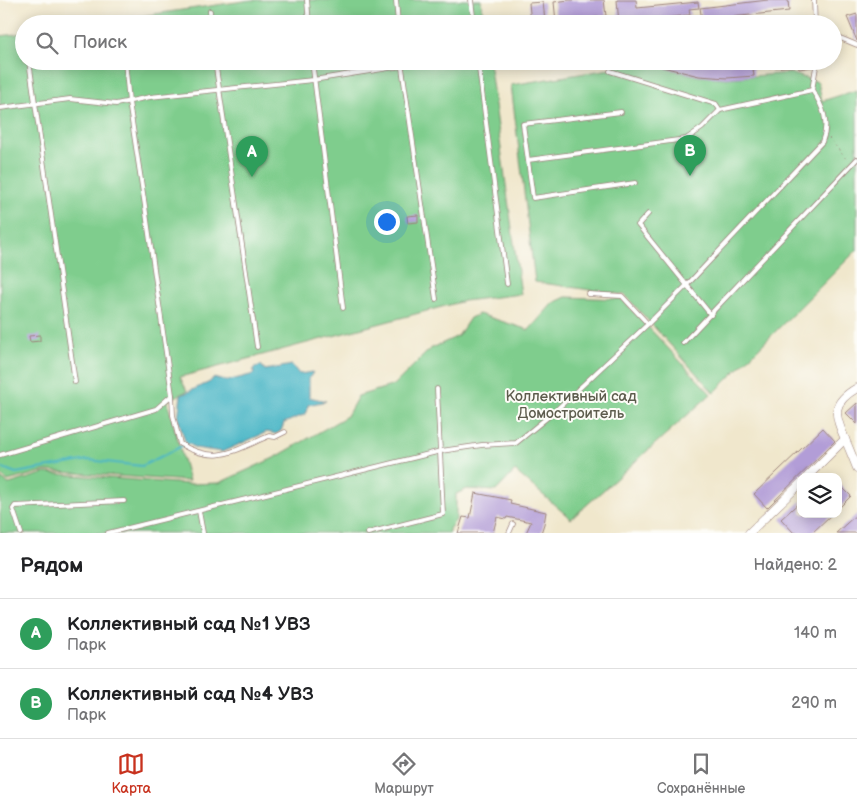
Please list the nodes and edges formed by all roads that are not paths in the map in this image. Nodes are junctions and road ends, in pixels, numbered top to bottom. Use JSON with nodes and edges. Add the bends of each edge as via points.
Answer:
{"nodes":[{"id":1,"x":307,"y":0,"type":"edge"},
{"id":2,"x":396,"y":0,"type":"edge"},
{"id":3,"x":471,"y":0,"type":"edge"},
{"id":4,"x":814,"y":0,"type":"edge"},
{"id":5,"x":210,"y":11,"type":"dead end"},
{"id":6,"x":210,"y":15,"type":"edge"},
{"id":7,"x":308,"y":15,"type":"edge"},
{"id":8,"x":397,"y":15,"type":"edge"},
{"id":9,"x":472,"y":15,"type":"edge"},
{"id":10,"x":815,"y":15,"type":"edge"},
{"id":11,"x":842,"y":39,"type":"edge"},
{"id":12,"x":857,"y":45,"type":"edge"},
{"id":13,"x":30,"y":70,"type":"edge"},
{"id":14,"x":126,"y":70,"type":"edge"},
{"id":15,"x":216,"y":70,"type":"edge"},
{"id":16,"x":312,"y":70,"type":"edge"},
{"id":17,"x":369,"y":70,"type":"edge"},
{"id":18,"x":403,"y":70,"type":"edge"},
{"id":19,"x":479,"y":70,"type":"edge"},
{"id":20,"x":815,"y":70,"type":"edge"},
{"id":21,"x":610,"y":71,"type":"dead end"},
{"id":22,"x":313,"y":80,"type":"junction"},
{"id":23,"x":219,"y":90,"type":"junction"},
{"id":24,"x":812,"y":90,"type":"junction"},
{"id":25,"x":129,"y":102,"type":"junction"},
{"id":26,"x":35,"y":103,"type":"junction"},
{"id":27,"x":0,"y":108,"type":"edge"},
{"id":28,"x":720,"y":110,"type":"junction"},
{"id":29,"x":621,"y":112,"type":"dead end"},
{"id":30,"x":857,"y":159,"type":"edge"},
{"id":31,"x":528,"y":160,"type":"junction"},
{"id":32,"x":634,"y":183,"type":"dead end"},
{"id":33,"x":648,"y":214,"type":"dead end"},
{"id":34,"x":506,"y":284,"type":"dead end"},
{"id":35,"x":687,"y":285,"type":"junction"},
{"id":36,"x":588,"y":294,"type":"dead end"},
{"id":37,"x":436,"y":300,"type":"dead end"},
{"id":38,"x":342,"y":308,"type":"dead end"},
{"id":39,"x":711,"y":315,"type":"junction"},
{"id":40,"x":648,"y":324,"type":"junction"},
{"id":41,"x":683,"y":343,"type":"dead end"},
{"id":42,"x":257,"y":347,"type":"dead end"},
{"id":43,"x":75,"y":382,"type":"dead end"},
{"id":44,"x":857,"y":388,"type":"edge"},
{"id":45,"x":437,"y":389,"type":"dead end"},
{"id":46,"x":172,"y":395,"type":"junction"},
{"id":47,"x":285,"y":432,"type":"dead end"},
{"id":48,"x":845,"y":440,"type":"junction"},
{"id":49,"x":441,"y":451,"type":"junction"},
{"id":50,"x":0,"y":455,"type":"edge"},
{"id":51,"x":857,"y":468,"type":"edge"},
{"id":52,"x":811,"y":473,"type":"edge"},
{"id":53,"x":797,"y":486,"type":"edge"},
{"id":54,"x":124,"y":500,"type":"dead end"},
{"id":55,"x":199,"y":512,"type":"junction"},
{"id":56,"x":513,"y":524,"type":"dead end"},
{"id":57,"x":21,"y":533,"type":"edge"},
{"id":58,"x":108,"y":533,"type":"edge"},
{"id":59,"x":204,"y":533,"type":"edge"},
{"id":60,"x":368,"y":533,"type":"edge"},
{"id":61,"x":510,"y":533,"type":"edge"},
{"id":62,"x":749,"y":533,"type":"edge"}],
"edges":[{"from":1,"to":7,"type":"lane"},
{"from":2,"to":8,"type":"lane"},
{"from":3,"to":9,"type":"lane"},
{"from":4,"to":10,"type":"lane"},
{"from":5,"to":6,"type":"lane"},
{"from":11,"to":12,"type":"lane"},
{"from":13,"to":26,"type":"lane"},
{"from":14,"to":25,"type":"lane"},
{"from":15,"to":23,"type":"lane"},
{"from":16,"to":22,"type":"lane"},
{"from":17,"to":22,"type":"lane"},
{"from":18,"to":37,"type":"lane"},
{"from":19,"to":34,"type":"lane"},
{"from":20,"to":24,"type":"lane"},
{"from":21,"to":28,"type":"lane","via":[[716,104]]},
{"from":22,"to":23,"type":"lane"},
{"from":22,"to":38,"type":"lane"},
{"from":23,"to":25,"type":"lane"},
{"from":23,"to":42,"type":"lane"},
{"from":24,"to":28,"type":"lane"},
{"from":24,"to":35,"type":"lane","via":[[825,118],[826,133],[822,142]]},
{"from":25,"to":26,"type":"lane","via":[[70,99]]},
{"from":25,"to":46,"type":"lane"},
{"from":26,"to":27,"type":"lane"},
{"from":26,"to":43,"type":"lane"},
{"from":28,"to":31,"type":"lane","via":[[686,139]]},
{"from":29,"to":31,"type":"lane","via":[[524,124]]},
{"from":30,"to":39,"type":"lane"},
{"from":31,"to":32,"type":"lane","via":[[533,198]]},
{"from":33,"to":35,"type":"lane","via":[[638,225]]},
{"from":35,"to":39,"type":"lane"},
{"from":35,"to":40,"type":"lane"},
{"from":36,"to":40,"type":"lane","via":[[622,296]]},
{"from":39,"to":41,"type":"lane"},
{"from":40,"to":49,"type":"lane","via":[[516,443]]},
{"from":44,"to":48,"type":"street","via":[[845,395],[836,410]]},
{"from":45,"to":49,"type":"lane"},
{"from":46,"to":47,"type":"lane","via":[[180,444],[195,452],[211,456],[226,454]]},
{"from":46,"to":50,"type":"lane","via":[[156,409]]},
{"from":48,"to":51,"type":"street"},
{"from":48,"to":52,"type":"street"},
{"from":49,"to":55,"type":"lane"},
{"from":49,"to":60,"type":"lane","via":[[443,514]]},
{"from":53,"to":62,"type":"street"},
{"from":54,"to":57,"type":"lane","via":[[14,506]]},
{"from":55,"to":58,"type":"lane"},
{"from":55,"to":59,"type":"lane"},
{"from":56,"to":61,"type":"lane"}]}
